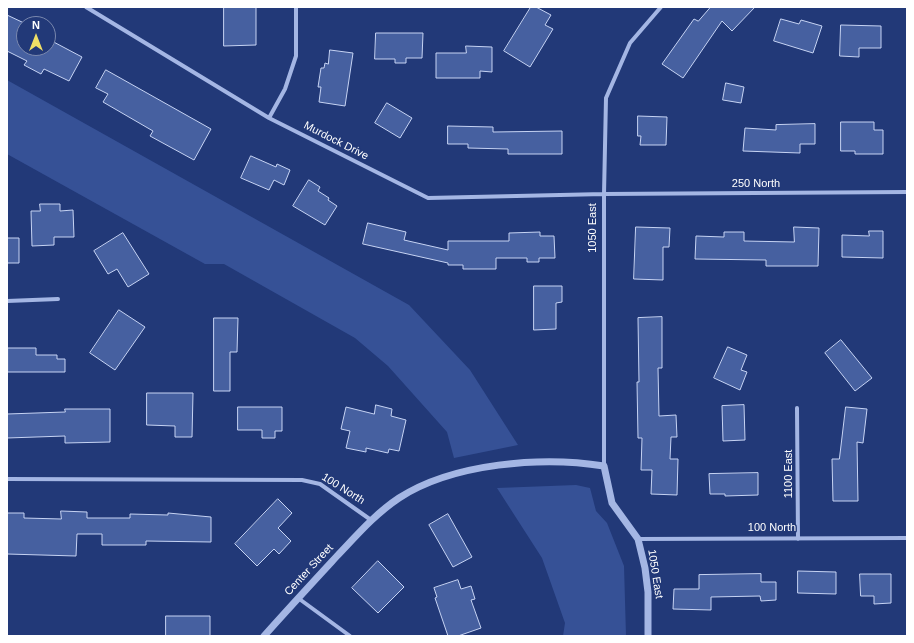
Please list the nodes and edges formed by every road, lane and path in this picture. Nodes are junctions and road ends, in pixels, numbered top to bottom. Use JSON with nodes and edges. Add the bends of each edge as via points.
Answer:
{"nodes":[{"id":1,"x":86,"y":7,"type":"edge"},
{"id":2,"x":296,"y":7,"type":"edge"},
{"id":3,"x":661,"y":7,"type":"edge"},
{"id":4,"x":268,"y":118,"type":"junction"},
{"id":5,"x":907,"y":192,"type":"edge"},
{"id":6,"x":604,"y":194,"type":"junction"},
{"id":7,"x":58,"y":299,"type":"dead end"},
{"id":8,"x":7,"y":301,"type":"edge"},
{"id":9,"x":797,"y":408,"type":"dead end"},
{"id":10,"x":604,"y":466,"type":"junction"},
{"id":11,"x":7,"y":479,"type":"edge"},
{"id":12,"x":371,"y":520,"type":"junction"},
{"id":13,"x":907,"y":538,"type":"edge"},
{"id":14,"x":798,"y":539,"type":"junction"},
{"id":15,"x":638,"y":540,"type":"junction"},
{"id":16,"x":298,"y":598,"type":"junction"},
{"id":17,"x":264,"y":636,"type":"edge"},
{"id":18,"x":350,"y":636,"type":"edge"},
{"id":19,"x":648,"y":636,"type":"edge"}],
"edges":[{"from":1,"to":4,"type":"street","name":"Murdock Drive"},
{"from":2,"to":4,"type":"street","via":[[296,56],[285,89]]},
{"from":3,"to":6,"type":"street","name":"1050 East","via":[[630,43],[606,98]]},
{"from":4,"to":6,"type":"street","name":"Murdock Drive","via":[[428,198]]},
{"from":5,"to":6,"type":"street","name":"250 North"},
{"from":6,"to":10,"type":"street","name":"1050 East"},
{"from":7,"to":8,"type":"street"},
{"from":9,"to":14,"type":"street","name":"1100 East"},
{"from":10,"to":12,"type":"street","name":"100 North","via":[[582,462],[514,462],[461,472],[420,487],[399,498]]},
{"from":10,"to":15,"type":"street","via":[[612,503]]},
{"from":11,"to":12,"type":"street","name":"100 North","via":[[302,480],[320,484]]},
{"from":12,"to":16,"type":"street","name":"Center Street"},
{"from":13,"to":14,"type":"street","name":"100 North"},
{"from":14,"to":15,"type":"street","name":"100 North"},
{"from":15,"to":19,"type":"street","name":"1050 East","via":[[648,592]]},
{"from":16,"to":17,"type":"street","name":"Center Street"},
{"from":16,"to":18,"type":"street"}]}
